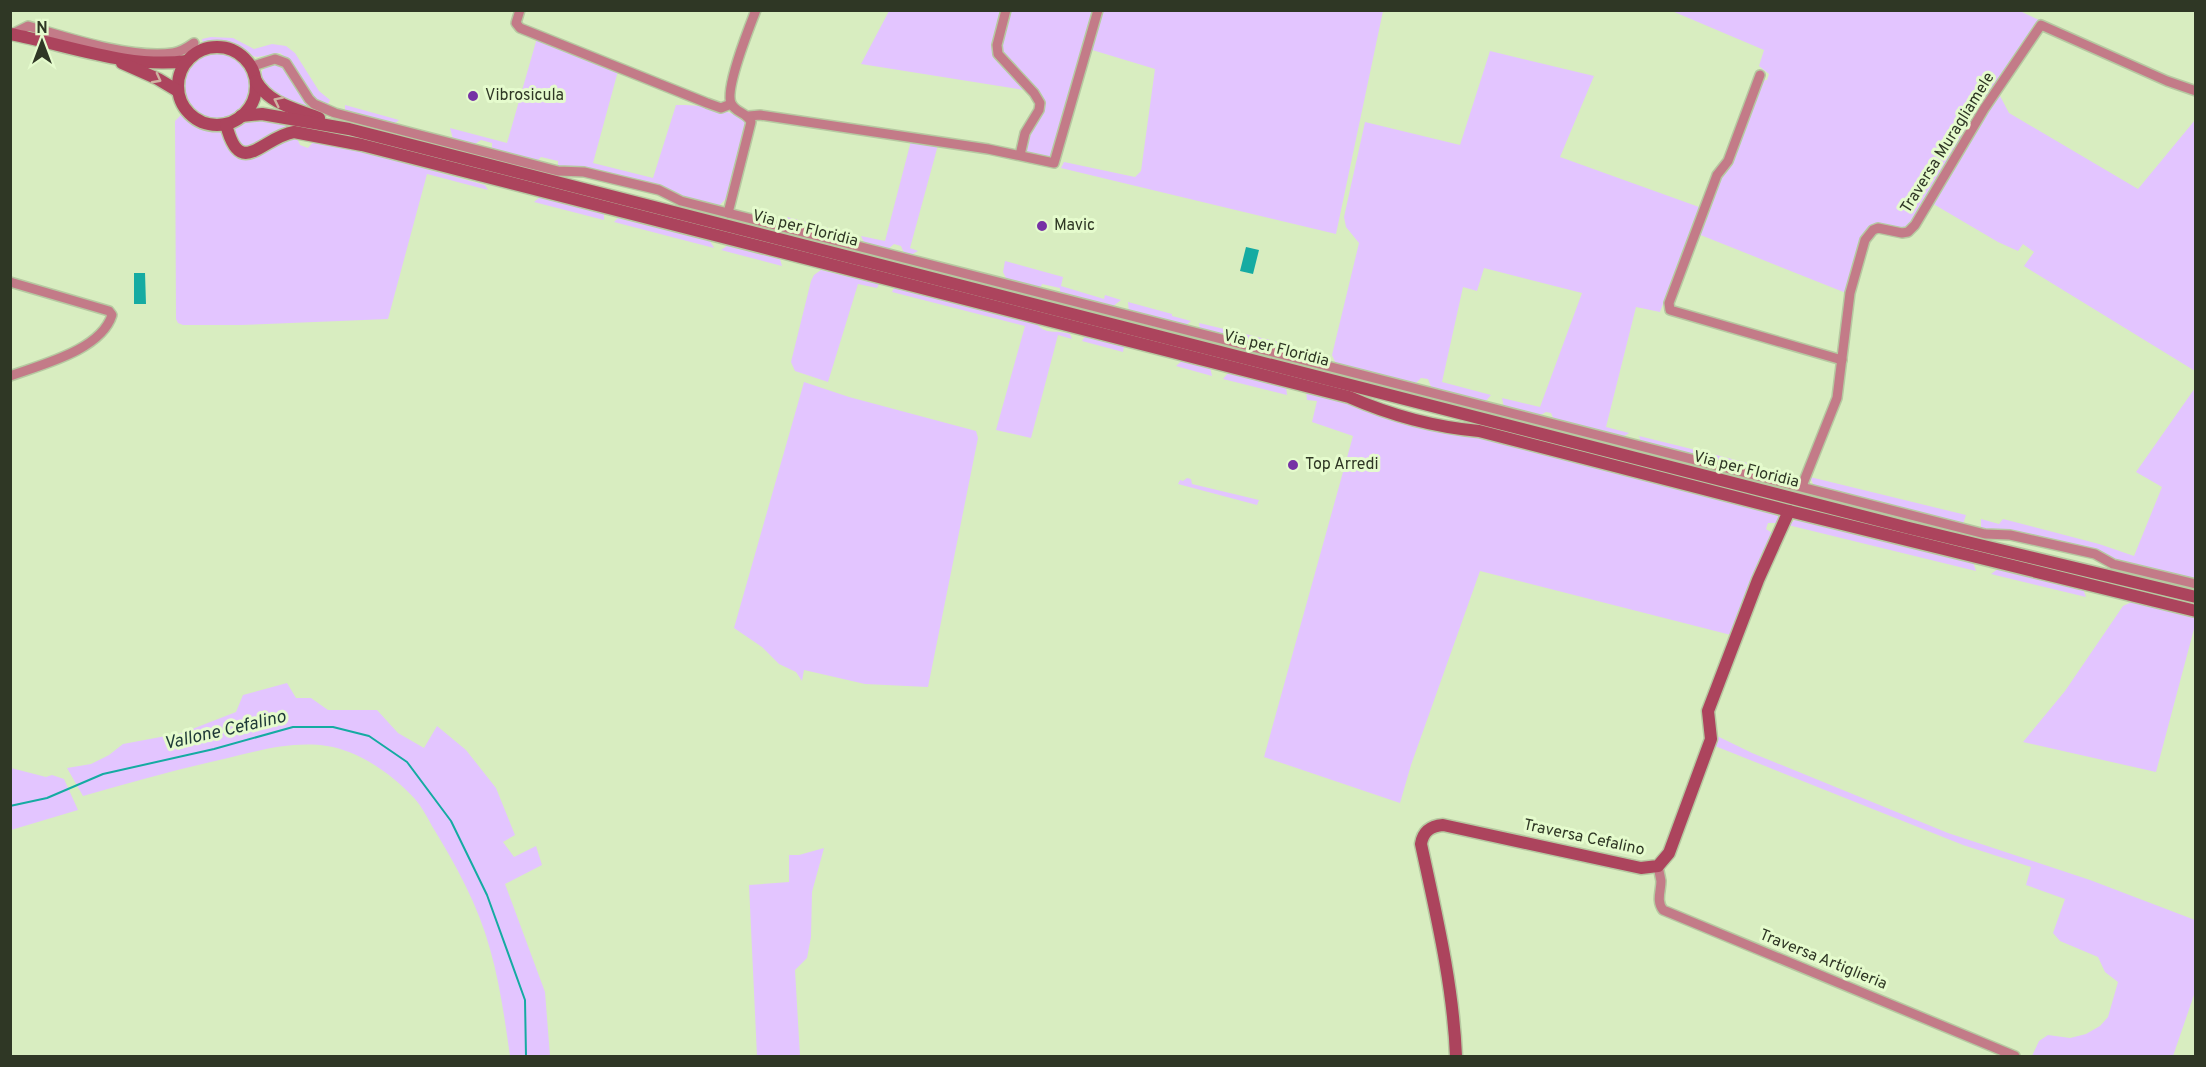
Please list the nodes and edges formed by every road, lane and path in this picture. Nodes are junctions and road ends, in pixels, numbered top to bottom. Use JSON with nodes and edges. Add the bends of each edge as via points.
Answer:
{"nodes":[{"id":1,"x":520,"y":10,"type":"edge"},
{"id":2,"x":756,"y":10,"type":"edge"},
{"id":3,"x":1006,"y":10,"type":"edge"},
{"id":4,"x":1098,"y":10,"type":"edge"},
{"id":5,"x":11,"y":34,"type":"edge"},
{"id":6,"x":194,"y":43,"type":"dead end"},
{"id":7,"x":96,"y":54,"type":"junction"},
{"id":8,"x":187,"y":61,"type":"junction"},
{"id":9,"x":250,"y":66,"type":"junction"},
{"id":10,"x":1760,"y":75,"type":"dead end"},
{"id":11,"x":255,"y":79,"type":"junction"},
{"id":12,"x":178,"y":91,"type":"junction"},
{"id":13,"x":2196,"y":91,"type":"edge"},
{"id":14,"x":731,"y":104,"type":"junction"},
{"id":15,"x":241,"y":116,"type":"junction"},
{"id":16,"x":749,"y":116,"type":"junction"},
{"id":17,"x":226,"y":124,"type":"junction"},
{"id":18,"x":348,"y":129,"type":"junction"},
{"id":19,"x":1020,"y":155,"type":"junction"},
{"id":20,"x":728,"y":213,"type":"junction"},
{"id":21,"x":10,"y":282,"type":"edge"},
{"id":22,"x":1842,"y":360,"type":"junction"},
{"id":23,"x":10,"y":376,"type":"edge"},
{"id":24,"x":1802,"y":486,"type":"junction"},
{"id":25,"x":1789,"y":511,"type":"junction"},
{"id":26,"x":2196,"y":584,"type":"edge"},
{"id":27,"x":2196,"y":597,"type":"edge"},
{"id":28,"x":2196,"y":610,"type":"edge"},
{"id":29,"x":1658,"y":866,"type":"junction"},
{"id":30,"x":1456,"y":1056,"type":"edge"},
{"id":31,"x":2015,"y":1056,"type":"edge"}],
"edges":[{"from":1,"to":14,"type":"street","via":[[516,23],[520,28],[707,104],[721,108]]},
{"from":2,"to":14,"type":"street","via":[[730,90]]},
{"from":3,"to":19,"type":"street","via":[[998,54],[1040,104],[1025,133]]},
{"from":4,"to":19,"type":"street","via":[[1054,163]]},
{"from":5,"to":6,"type":"street","via":[[28,27],[119,50],[165,53],[175,53]]},
{"from":5,"to":7,"type":"street"},
{"from":7,"to":8,"type":"street","via":[[157,62]]},
{"from":7,"to":12,"type":"street","one_way":true,"via":[[149,74]]},
{"from":8,"to":9,"type":"street","via":[[196,53],[220,47],[232,50]]},
{"from":8,"to":12,"type":"street","via":[[179,75]]},
{"from":9,"to":11,"type":"street"},
{"from":9,"to":20,"type":"street","via":[[275,59],[286,63],[309,99],[335,113],[558,171],[584,172],[659,190],[681,201]]},
{"from":10,"to":22,"type":"street","via":[[1728,161],[1717,175],[1669,303],[1670,310]]},
{"from":11,"to":15,"type":"street","via":[[253,99]]},
{"from":18,"to":11,"type":"street","one_way":true,"via":[[276,101],[263,93]]},
{"from":12,"to":17,"type":"street","via":[[182,104],[195,118],[213,125]]},
{"from":13,"to":22,"type":"street","name":"Traversa Muragliamele","via":[[2041,26],[1984,109],[1915,225],[1902,233],[1878,228],[1865,240],[1850,293]]},
{"from":14,"to":16,"type":"street"},
{"from":15,"to":17,"type":"street"},
{"from":15,"to":18,"type":"street","via":[[262,114]]},
{"from":16,"to":19,"type":"street"},
{"from":16,"to":20,"type":"street","via":[[751,129]]},
{"from":17,"to":25,"type":"street","via":[[233,146],[239,151],[253,152],[294,132],[362,145],[1338,394],[1379,410],[1451,429],[1479,430]]},
{"from":18,"to":27,"type":"street","name":"Via per Floridia","via":[[1886,522]]},
{"from":20,"to":24,"type":"street"},
{"from":21,"to":23,"type":"street","via":[[112,315],[105,331],[82,348]]},
{"from":22,"to":24,"type":"street","name":"Traversa Muragliamele","via":[[1834,409]]},
{"from":24,"to":26,"type":"street","via":[[1985,534],[2010,535],[2096,555],[2113,564]]},
{"from":25,"to":28,"type":"street"},
{"from":25,"to":29,"type":"street","name":"Traversa Cefalino","via":[[1708,711],[1711,739],[1669,853]]},
{"from":29,"to":30,"type":"street","name":"Traversa Cefalino","via":[[1641,868],[1443,825],[1428,830],[1421,843],[1450,983]]},
{"from":29,"to":31,"type":"street","name":"Traversa Artiglieria","via":[[1663,910]]}]}
